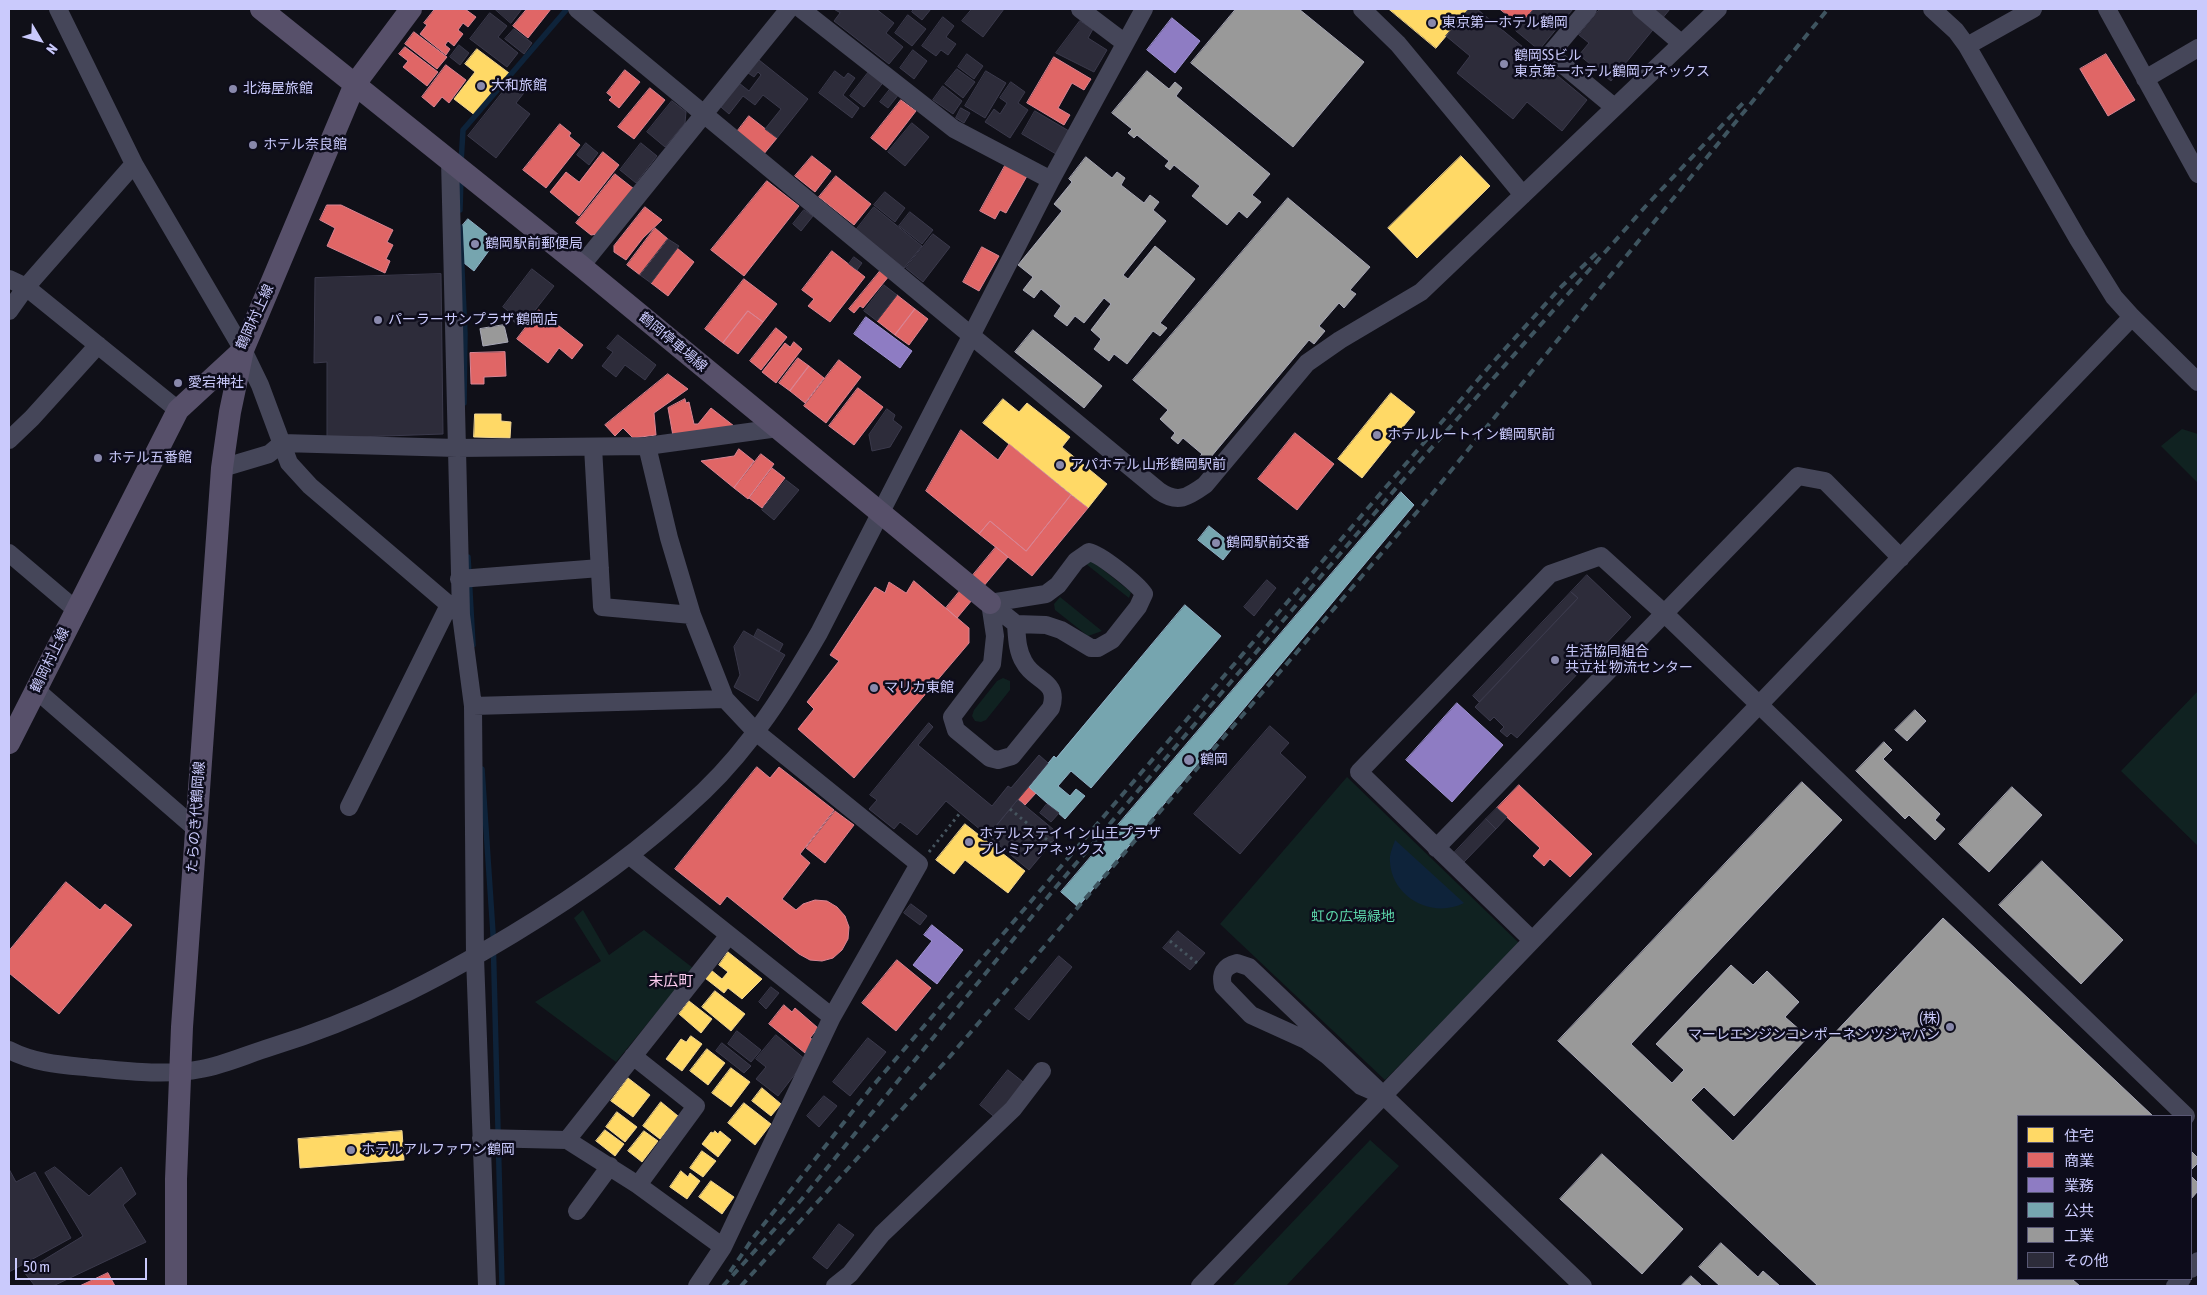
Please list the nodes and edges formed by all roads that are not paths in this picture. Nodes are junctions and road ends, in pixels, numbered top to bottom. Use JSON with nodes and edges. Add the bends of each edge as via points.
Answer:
{"nodes":[{"id":1,"x":58,"y":9,"type":"edge"},
{"id":2,"x":261,"y":9,"type":"edge"},
{"id":3,"x":411,"y":9,"type":"edge"},
{"id":4,"x":789,"y":9,"type":"edge"},
{"id":5,"x":801,"y":9,"type":"edge"},
{"id":6,"x":1080,"y":9,"type":"edge"},
{"id":7,"x":1144,"y":9,"type":"edge"},
{"id":8,"x":1362,"y":9,"type":"edge"},
{"id":9,"x":1588,"y":9,"type":"edge"},
{"id":10,"x":1641,"y":9,"type":"edge"},
{"id":11,"x":1718,"y":9,"type":"edge"},
{"id":12,"x":1932,"y":9,"type":"edge"},
{"id":13,"x":2033,"y":9,"type":"edge"},
{"id":14,"x":2107,"y":9,"type":"edge"},
{"id":15,"x":580,"y":10,"type":"edge"},
{"id":16,"x":1125,"y":43,"type":"junction"},
{"id":17,"x":1682,"y":43,"type":"junction"},
{"id":18,"x":1967,"y":46,"type":"junction"},
{"id":19,"x":2198,"y":48,"type":"edge"},
{"id":20,"x":2145,"y":79,"type":"junction"},
{"id":21,"x":355,"y":84,"type":"junction"},
{"id":22,"x":1614,"y":107,"type":"junction"},
{"id":23,"x":703,"y":114,"type":"junction"},
{"id":24,"x":450,"y":160,"type":"junction"},
{"id":25,"x":134,"y":164,"type":"junction"},
{"id":26,"x":2198,"y":174,"type":"edge"},
{"id":27,"x":1052,"y":180,"type":"junction"},
{"id":28,"x":1523,"y":195,"type":"junction"},
{"id":29,"x":581,"y":266,"type":"junction"},
{"id":30,"x":9,"y":279,"type":"edge"},
{"id":31,"x":26,"y":287,"type":"junction"},
{"id":32,"x":9,"y":311,"type":"edge"},
{"id":33,"x":2132,"y":317,"type":"junction"},
{"id":34,"x":971,"y":335,"type":"junction"},
{"id":35,"x":98,"y":345,"type":"junction"},
{"id":36,"x":243,"y":350,"type":"junction"},
{"id":37,"x":2198,"y":382,"type":"edge"},
{"id":38,"x":178,"y":410,"type":"junction"},
{"id":39,"x":778,"y":428,"type":"junction"},
{"id":40,"x":9,"y":440,"type":"edge"},
{"id":41,"x":282,"y":444,"type":"junction"},
{"id":42,"x":647,"y":446,"type":"junction"},
{"id":43,"x":593,"y":447,"type":"junction"},
{"id":44,"x":457,"y":448,"type":"junction"},
{"id":45,"x":222,"y":468,"type":"junction"},
{"id":46,"x":880,"y":512,"type":"junction"},
{"id":47,"x":9,"y":553,"type":"edge"},
{"id":48,"x":1901,"y":558,"type":"junction"},
{"id":49,"x":600,"y":568,"type":"junction"},
{"id":50,"x":459,"y":579,"type":"junction"},
{"id":51,"x":990,"y":603,"type":"junction"},
{"id":52,"x":75,"y":609,"type":"junction"},
{"id":53,"x":455,"y":610,"type":"junction"},
{"id":54,"x":1665,"y":614,"type":"junction"},
{"id":55,"x":692,"y":615,"type":"junction"},
{"id":56,"x":1016,"y":624,"type":"junction"},
{"id":57,"x":36,"y":689,"type":"junction"},
{"id":58,"x":725,"y":699,"type":"junction"},
{"id":59,"x":1758,"y":704,"type":"junction"},
{"id":60,"x":473,"y":706,"type":"junction"},
{"id":61,"x":756,"y":732,"type":"junction"},
{"id":62,"x":9,"y":743,"type":"edge"},
{"id":63,"x":349,"y":807,"type":"dead end"},
{"id":64,"x":195,"y":828,"type":"junction"},
{"id":65,"x":1436,"y":848,"type":"junction"},
{"id":66,"x":630,"y":856,"type":"junction"},
{"id":67,"x":729,"y":934,"type":"junction"},
{"id":68,"x":1532,"y":940,"type":"junction"},
{"id":69,"x":475,"y":957,"type":"junction"},
{"id":70,"x":832,"y":1017,"type":"junction"},
{"id":71,"x":9,"y":1050,"type":"edge"},
{"id":72,"x":633,"y":1056,"type":"junction"},
{"id":73,"x":180,"y":1071,"type":"junction"},
{"id":74,"x":1042,"y":1071,"type":"dead end"},
{"id":75,"x":1384,"y":1096,"type":"junction"},
{"id":76,"x":2185,"y":1115,"type":"edge"},
{"id":77,"x":481,"y":1138,"type":"junction"},
{"id":78,"x":567,"y":1140,"type":"junction"},
{"id":79,"x":610,"y":1166,"type":"junction"},
{"id":80,"x":638,"y":1185,"type":"junction"},
{"id":81,"x":577,"y":1211,"type":"dead end"},
{"id":82,"x":723,"y":1247,"type":"junction"},
{"id":83,"x":176,"y":1286,"type":"edge"},
{"id":84,"x":487,"y":1286,"type":"edge"},
{"id":85,"x":696,"y":1286,"type":"edge"},
{"id":86,"x":835,"y":1286,"type":"edge"},
{"id":87,"x":1200,"y":1286,"type":"edge"},
{"id":88,"x":1583,"y":1286,"type":"edge"}],
"edges":[{"from":1,"to":25,"type":"street"},
{"from":2,"to":21,"type":"main road"},
{"from":3,"to":21,"type":"main road","name":"鶴岡村上線"},
{"from":4,"to":23,"type":"street"},
{"from":5,"to":27,"type":"street","via":[[954,129]]},
{"from":6,"to":16,"type":"street"},
{"from":7,"to":16,"type":"street"},
{"from":8,"to":28,"type":"street","via":[[1398,44]]},
{"from":9,"to":22,"type":"street","via":[[1550,54]]},
{"from":10,"to":17,"type":"street"},
{"from":11,"to":17,"type":"street"},
{"from":12,"to":18,"type":"street"},
{"from":13,"to":18,"type":"street"},
{"from":14,"to":20,"type":"street"},
{"from":15,"to":23,"type":"street"},
{"from":16,"to":27,"type":"street"},
{"from":17,"to":22,"type":"street"},
{"from":18,"to":33,"type":"street","via":[[2078,239],[2114,297]]},
{"from":19,"to":20,"type":"street"},
{"from":20,"to":26,"type":"street"},
{"from":21,"to":24,"type":"main road","name":"鶴岡停車場線"},
{"from":21,"to":36,"type":"main road","name":"鶴岡村上線"},
{"from":22,"to":28,"type":"street"},
{"from":23,"to":29,"type":"street"},
{"from":23,"to":34,"type":"street"},
{"from":24,"to":29,"type":"main road","name":"鶴岡停車場線"},
{"from":24,"to":44,"type":"street"},
{"from":25,"to":31,"type":"street"},
{"from":25,"to":36,"type":"street"},
{"from":27,"to":34,"type":"street"},
{"from":28,"to":34,"type":"street","via":[[1421,292],[1307,363],[1205,485],[1180,498],[1170,498],[1159,491]]},
{"from":29,"to":39,"type":"main road","name":"鶴岡停車場線"},
{"from":30,"to":31,"type":"street"},
{"from":31,"to":32,"type":"street"},
{"from":31,"to":35,"type":"street"},
{"from":33,"to":37,"type":"street"},
{"from":33,"to":48,"type":"street"},
{"from":34,"to":46,"type":"street"},
{"from":35,"to":38,"type":"street"},
{"from":35,"to":40,"type":"street"},
{"from":36,"to":38,"type":"main road","name":"鶴岡村上線"},
{"from":36,"to":41,"type":"street"},
{"from":36,"to":45,"type":"main road","name":"たらのき代鶴岡線"},
{"from":38,"to":52,"type":"main road","name":"鶴岡村上線"},
{"from":39,"to":42,"type":"street"},
{"from":39,"to":46,"type":"main road","name":"鶴岡停車場線"},
{"from":41,"to":44,"type":"street"},
{"from":41,"to":45,"type":"street","via":[[269,454]]},
{"from":41,"to":53,"type":"street","via":[[289,463],[310,486]]},
{"from":42,"to":43,"type":"street"},
{"from":42,"to":55,"type":"street"},
{"from":43,"to":44,"type":"street"},
{"from":43,"to":49,"type":"street"},
{"from":44,"to":50,"type":"street"},
{"from":45,"to":64,"type":"main road","name":"たらのき代鶴岡線"},
{"from":46,"to":51,"type":"main road","name":"鶴岡停車場線"},
{"from":46,"to":61,"type":"street","via":[[819,633]]},
{"from":47,"to":52,"type":"street"},
{"from":48,"to":54,"type":"street","via":[[1825,481],[1798,476]]},
{"from":48,"to":59,"type":"street"},
{"from":49,"to":50,"type":"street"},
{"from":49,"to":55,"type":"street","via":[[602,607]]},
{"from":50,"to":53,"type":"street"},
{"from":51,"to":56,"type":"street"},
{"from":51,"to":56,"type":"street","via":[[1046,594],[1058,585],[1076,561],[1089,552],[1104,560],[1144,594],[1112,640],[1098,648],[1083,645],[1061,630],[1046,625]]},
{"from":51,"to":56,"type":"street","via":[[995,636],[992,664],[952,716],[956,730],[990,758],[998,760],[1012,756],[1051,708],[1053,701],[1050,686],[1024,662],[1017,641]]},
{"from":52,"to":57,"type":"main road","name":"鶴岡村上線"},
{"from":53,"to":60,"type":"street"},
{"from":53,"to":63,"type":"street"},
{"from":54,"to":59,"type":"street"},
{"from":54,"to":65,"type":"street"},
{"from":54,"to":65,"type":"street","via":[[1600,556],[1550,574],[1359,772]]},
{"from":55,"to":58,"type":"street"},
{"from":57,"to":62,"type":"main road","name":"鶴岡村上線"},
{"from":57,"to":64,"type":"street"},
{"from":58,"to":60,"type":"street"},
{"from":58,"to":61,"type":"street"},
{"from":59,"to":68,"type":"street"},
{"from":59,"to":76,"type":"street"},
{"from":60,"to":69,"type":"street"},
{"from":61,"to":66,"type":"street","via":[[705,790]]},
{"from":61,"to":70,"type":"street","via":[[919,864]]},
{"from":64,"to":73,"type":"main road","name":"たらのき代鶴岡線"},
{"from":65,"to":68,"type":"street"},
{"from":66,"to":67,"type":"street"},
{"from":66,"to":69,"type":"street","via":[[575,896]]},
{"from":67,"to":70,"type":"street"},
{"from":67,"to":72,"type":"street"},
{"from":68,"to":75,"type":"street"},
{"from":69,"to":73,"type":"street","via":[[357,1017],[202,1069]]},
{"from":69,"to":77,"type":"street"},
{"from":70,"to":82,"type":"street"},
{"from":71,"to":73,"type":"street","via":[[61,1065],[149,1073]]},
{"from":72,"to":78,"type":"street"},
{"from":72,"to":80,"type":"street","via":[[696,1106]]},
{"from":73,"to":83,"type":"main road","name":"たらのき代鶴岡線"},
{"from":74,"to":86,"type":"street","via":[[1013,1109],[882,1234],[850,1274]]},
{"from":75,"to":75,"type":"street","via":[[1361,1086],[1306,1040],[1251,1016],[1223,986],[1225,968],[1237,963],[1249,966]]},
{"from":75,"to":87,"type":"street"},
{"from":75,"to":88,"type":"street"},
{"from":77,"to":78,"type":"street"},
{"from":77,"to":84,"type":"street"},
{"from":78,"to":79,"type":"street"},
{"from":79,"to":80,"type":"street"},
{"from":79,"to":81,"type":"street"},
{"from":80,"to":82,"type":"street"},
{"from":82,"to":85,"type":"street"}]}
